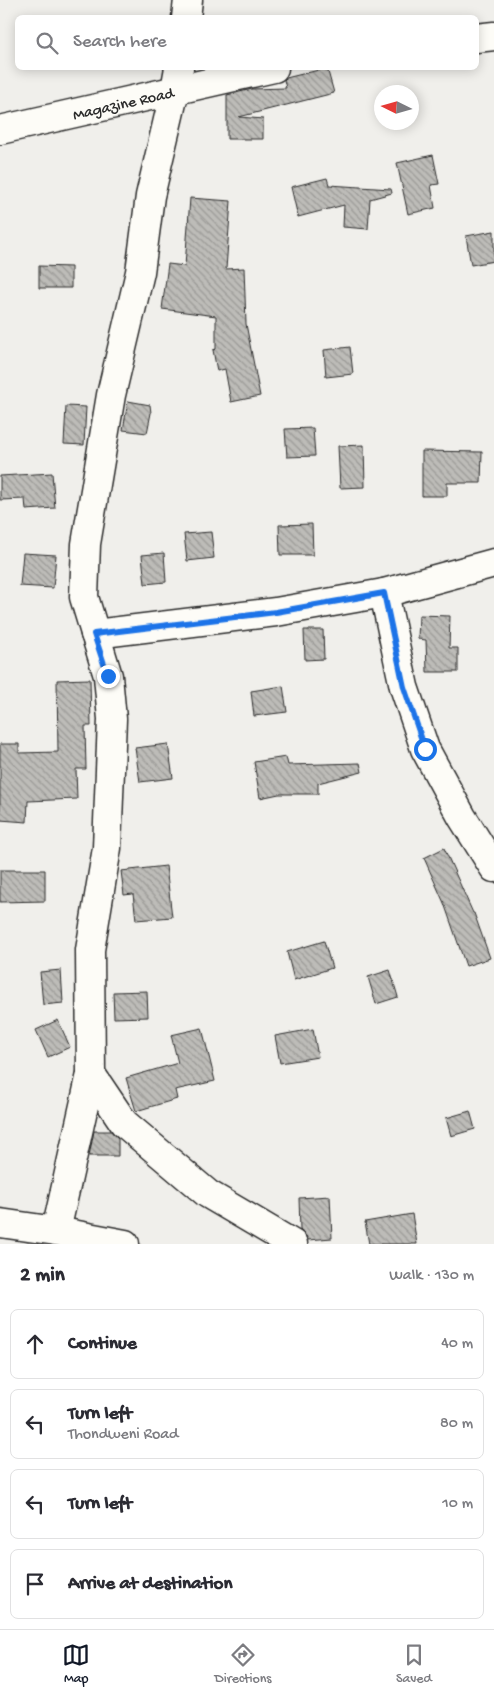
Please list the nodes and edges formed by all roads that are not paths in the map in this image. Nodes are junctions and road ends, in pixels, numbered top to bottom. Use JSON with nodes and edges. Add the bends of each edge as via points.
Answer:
{"nodes":[{"id":1,"x":188,"y":0,"type":"edge"},
{"id":2,"x":186,"y":15,"type":"edge"},
{"id":3,"x":494,"y":36,"type":"edge"},
{"id":4,"x":479,"y":38,"type":"edge"},
{"id":5,"x":255,"y":70,"type":"edge"},
{"id":6,"x":177,"y":78,"type":"edge"},
{"id":7,"x":0,"y":130,"type":"edge"},
{"id":8,"x":494,"y":563,"type":"edge"},
{"id":9,"x":384,"y":593,"type":"junction"},
{"id":10,"x":94,"y":634,"type":"junction"},
{"id":11,"x":494,"y":868,"type":"edge"},
{"id":12,"x":91,"y":1074,"type":"junction"},
{"id":13,"x":0,"y":1223,"type":"edge"},
{"id":14,"x":56,"y":1231,"type":"junction"},
{"id":15,"x":125,"y":1244,"type":"edge"},
{"id":16,"x":293,"y":1244,"type":"edge"}],
"edges":[{"from":1,"to":2,"type":"street"},
{"from":3,"to":4,"type":"street"},
{"from":5,"to":6,"type":"street","name":"Magazine Road"},
{"from":6,"to":7,"type":"street","name":"Magazine Road"},
{"from":6,"to":10,"type":"street","via":[[150,196],[140,272],[110,395],[86,544],[84,597]]},
{"from":8,"to":9,"type":"street"},
{"from":9,"to":10,"type":"street","via":[[276,612]]},
{"from":9,"to":11,"type":"street","via":[[404,687],[425,749]]},
{"from":10,"to":12,"type":"street","via":[[108,676],[112,719],[108,848],[90,950]]},
{"from":12,"to":14,"type":"street"},
{"from":12,"to":16,"type":"street","via":[[124,1123],[208,1194]]},
{"from":13,"to":14,"type":"street"},
{"from":14,"to":15,"type":"street"}]}
